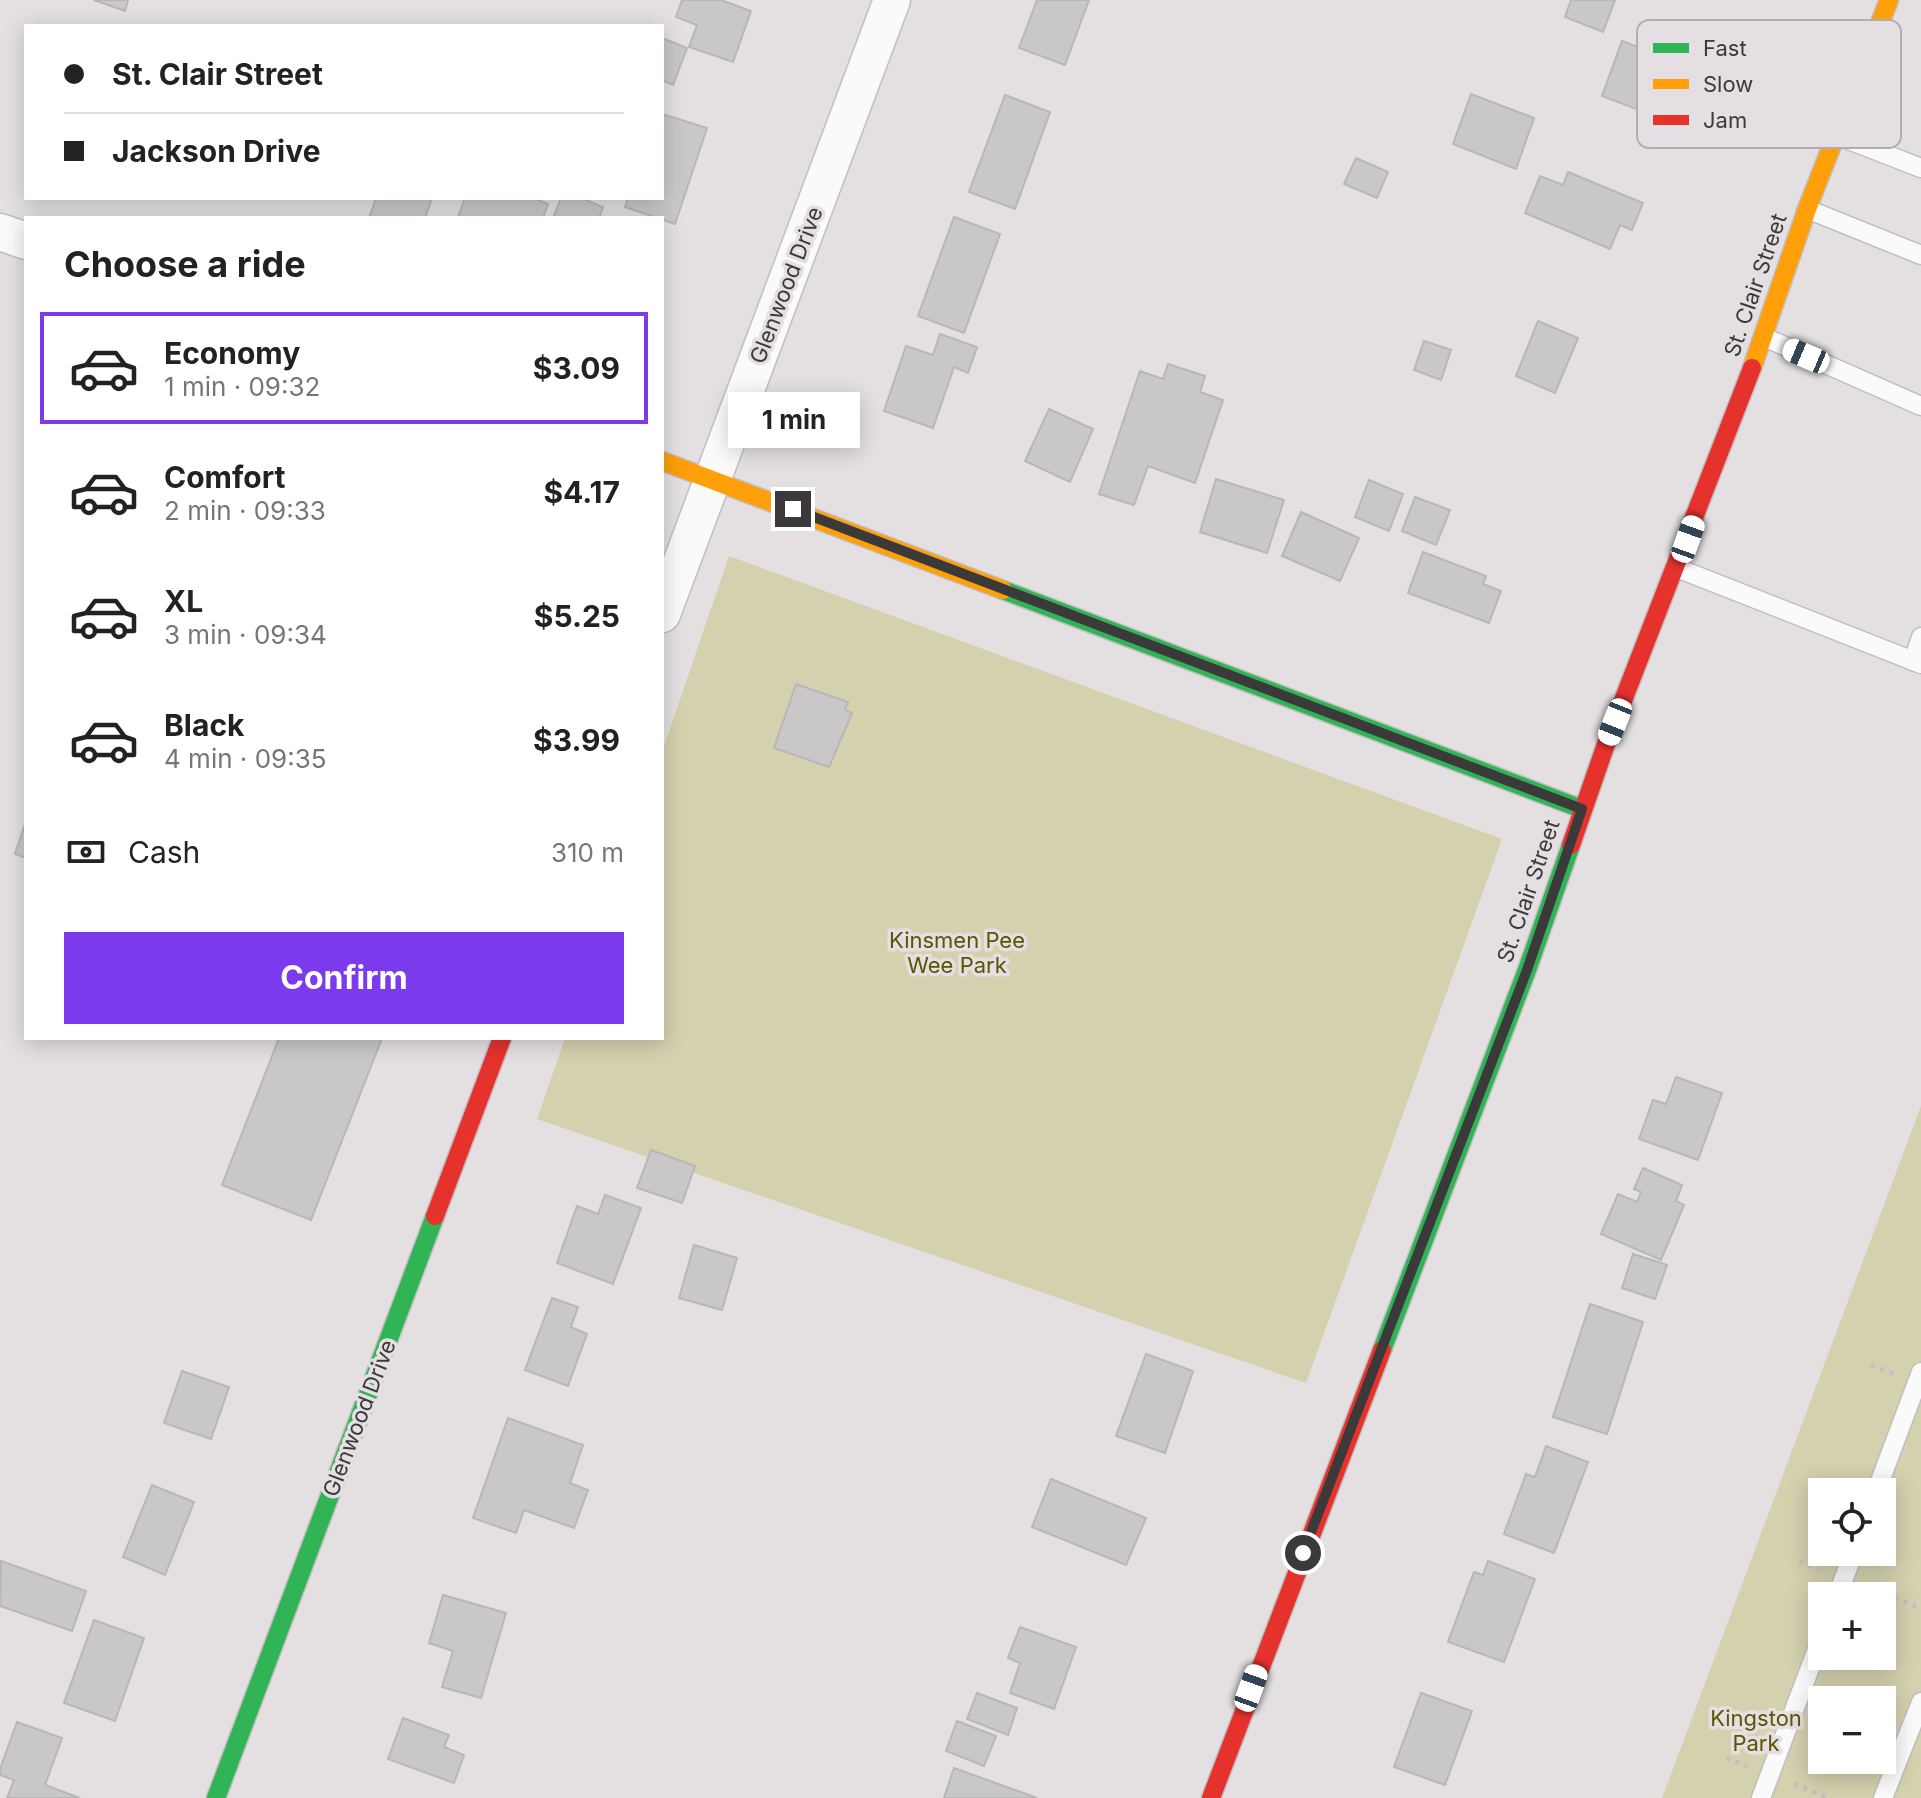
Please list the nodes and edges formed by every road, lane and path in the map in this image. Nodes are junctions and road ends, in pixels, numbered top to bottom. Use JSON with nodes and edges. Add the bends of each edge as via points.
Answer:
{"nodes":[{"id":1,"x":892,"y":0,"type":"edge"},
{"id":2,"x":1889,"y":0,"type":"edge"},
{"id":3,"x":1881,"y":20,"type":"edge"},
{"id":4,"x":1831,"y":148,"type":"edge"},
{"id":5,"x":1869,"y":148,"type":"edge"},
{"id":6,"x":1921,"y":168,"type":"edge"},
{"id":7,"x":1807,"y":209,"type":"junction"},
{"id":8,"x":0,"y":232,"type":"edge"},
{"id":9,"x":24,"y":240,"type":"edge"},
{"id":10,"x":1921,"y":255,"type":"edge"},
{"id":11,"x":1764,"y":337,"type":"junction"},
{"id":12,"x":1921,"y":406,"type":"edge"},
{"id":13,"x":664,"y":462,"type":"edge"},
{"id":14,"x":713,"y":478,"type":"junction"},
{"id":15,"x":1677,"y":568,"type":"junction"},
{"id":16,"x":664,"y":609,"type":"edge"},
{"id":17,"x":1921,"y":637,"type":"edge"},
{"id":18,"x":1917,"y":662,"type":"edge"},
{"id":19,"x":1582,"y":809,"type":"junction"},
{"id":20,"x":501,"y":1040,"type":"edge"},
{"id":21,"x":1921,"y":1372,"type":"edge"},
{"id":22,"x":1881,"y":1478,"type":"edge"},
{"id":23,"x":1809,"y":1670,"type":"edge"},
{"id":24,"x":1921,"y":1702,"type":"edge"},
{"id":25,"x":216,"y":1798,"type":"edge"},
{"id":26,"x":1211,"y":1798,"type":"edge"},
{"id":27,"x":1761,"y":1798,"type":"edge"},
{"id":28,"x":1883,"y":1798,"type":"edge"}],
"edges":[{"from":1,"to":14,"type":"street","name":"Glenwood Drive"},
{"from":2,"to":3,"type":"main road","name":"St. Clair Street"},
{"from":4,"to":7,"type":"main road","name":"St. Clair Street"},
{"from":5,"to":6,"type":"lane"},
{"from":7,"to":10,"type":"lane"},
{"from":7,"to":11,"type":"main road","name":"St. Clair Street"},
{"from":8,"to":9,"type":"street"},
{"from":11,"to":12,"type":"lane"},
{"from":11,"to":15,"type":"main road","name":"St. Clair Street"},
{"from":13,"to":14,"type":"main road"},
{"from":14,"to":16,"type":"street","name":"Glenwood Drive"},
{"from":14,"to":19,"type":"main road"},
{"from":15,"to":18,"type":"lane"},
{"from":15,"to":19,"type":"main road","name":"St. Clair Street"},
{"from":17,"to":18,"type":"lane"},
{"from":19,"to":26,"type":"main road","name":"St. Clair Street","via":[[1527,970]]},
{"from":20,"to":25,"type":"main road","name":"Glenwood Drive"},
{"from":21,"to":22,"type":"lane"},
{"from":23,"to":27,"type":"lane"},
{"from":24,"to":28,"type":"lane"}]}
